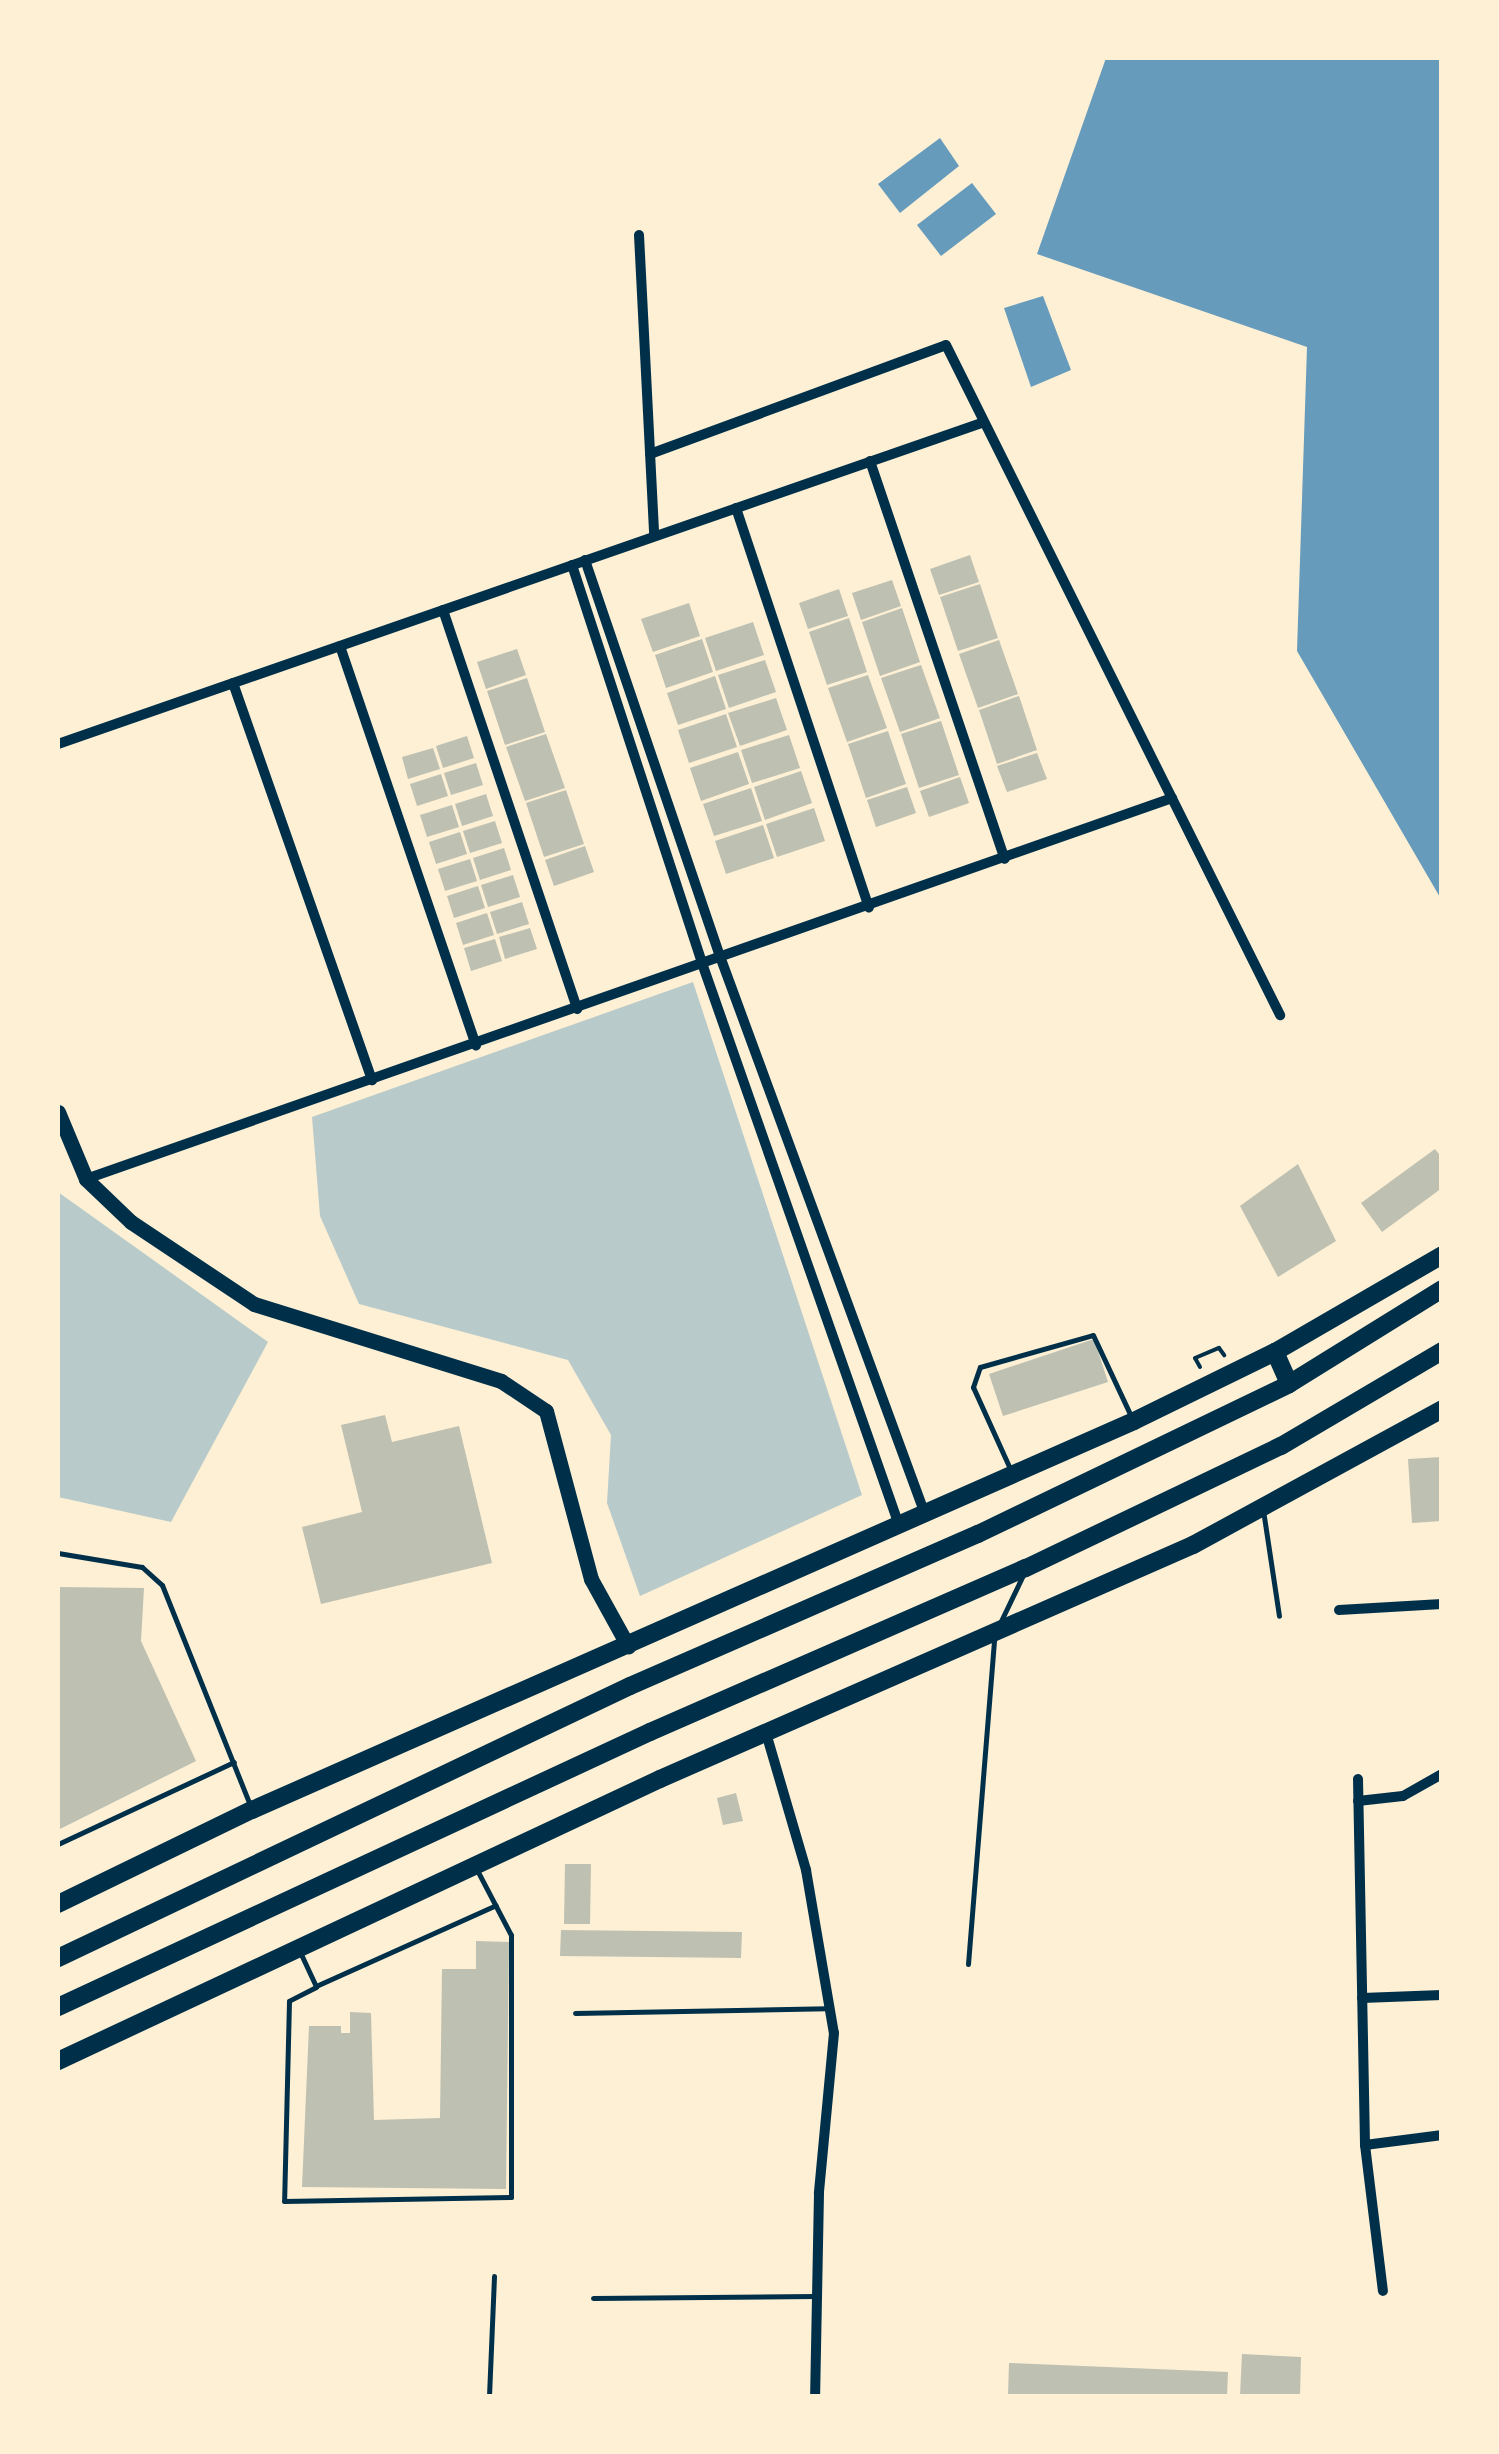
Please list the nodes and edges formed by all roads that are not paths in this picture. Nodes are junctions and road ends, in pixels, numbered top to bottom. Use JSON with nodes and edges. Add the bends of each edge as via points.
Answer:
{"nodes":[{"id":1,"x":639,"y":234,"type":"dead end"},
{"id":2,"x":984,"y":422,"type":"junction"},
{"id":3,"x":650,"y":454,"type":"junction"},
{"id":4,"x":870,"y":462,"type":"junction"},
{"id":5,"x":736,"y":508,"type":"junction"},
{"id":6,"x":654,"y":536,"type":"junction"},
{"id":7,"x":585,"y":560,"type":"junction"},
{"id":8,"x":572,"y":565,"type":"junction"},
{"id":9,"x":442,"y":610,"type":"junction"},
{"id":10,"x":340,"y":646,"type":"junction"},
{"id":11,"x":233,"y":682,"type":"junction"},
{"id":12,"x":58,"y":744,"type":"edge"},
{"id":13,"x":1172,"y":798,"type":"junction"},
{"id":14,"x":1005,"y":858,"type":"junction"},
{"id":15,"x":869,"y":907,"type":"junction"},
{"id":16,"x":721,"y":960,"type":"junction"},
{"id":17,"x":703,"y":966,"type":"junction"},
{"id":18,"x":577,"y":1009,"type":"junction"},
{"id":19,"x":1280,"y":1015,"type":"dead end"},
{"id":20,"x":476,"y":1044,"type":"junction"},
{"id":21,"x":372,"y":1080,"type":"junction"},
{"id":22,"x":58,"y":1112,"type":"edge"},
{"id":23,"x":86,"y":1180,"type":"junction"},
{"id":24,"x":1442,"y":1254,"type":"edge"},
{"id":25,"x":1442,"y":1289,"type":"edge"},
{"id":26,"x":1274,"y":1352,"type":"junction"},
{"id":27,"x":1442,"y":1352,"type":"edge"},
{"id":28,"x":1289,"y":1384,"type":"junction"},
{"id":29,"x":1442,"y":1410,"type":"edge"},
{"id":30,"x":1134,"y":1421,"type":"junction"},
{"id":31,"x":1013,"y":1475,"type":"junction"},
{"id":32,"x":1263,"y":1510,"type":"junction"},
{"id":33,"x":925,"y":1514,"type":"junction"},
{"id":34,"x":899,"y":1526,"type":"junction"},
{"id":35,"x":58,"y":1553,"type":"edge"},
{"id":36,"x":1026,"y":1568,"type":"junction"},
{"id":37,"x":1442,"y":1604,"type":"edge"},
{"id":38,"x":1340,"y":1610,"type":"dead end"},
{"id":39,"x":1280,"y":1616,"type":"dead end"},
{"id":40,"x":995,"y":1634,"type":"junction"},
{"id":41,"x":628,"y":1646,"type":"junction"},
{"id":42,"x":766,"y":1733,"type":"junction"},
{"id":43,"x":234,"y":1762,"type":"junction"},
{"id":44,"x":1442,"y":1774,"type":"edge"},
{"id":45,"x":1358,"y":1780,"type":"dead end"},
{"id":46,"x":1358,"y":1800,"type":"junction"},
{"id":47,"x":252,"y":1810,"type":"junction"},
{"id":48,"x":58,"y":1844,"type":"edge"},
{"id":49,"x":474,"y":1864,"type":"junction"},
{"id":50,"x":58,"y":1904,"type":"edge"},
{"id":51,"x":496,"y":1906,"type":"junction"},
{"id":52,"x":298,"y":1947,"type":"junction"},
{"id":53,"x":58,"y":1958,"type":"edge"},
{"id":54,"x":968,"y":1964,"type":"dead end"},
{"id":55,"x":316,"y":1986,"type":"junction"},
{"id":56,"x":1442,"y":1995,"type":"edge"},
{"id":57,"x":1362,"y":1998,"type":"junction"},
{"id":58,"x":58,"y":2007,"type":"edge"},
{"id":59,"x":830,"y":2008,"type":"junction"},
{"id":60,"x":575,"y":2014,"type":"dead end"},
{"id":61,"x":58,"y":2061,"type":"edge"},
{"id":62,"x":1442,"y":2135,"type":"edge"},
{"id":63,"x":1366,"y":2146,"type":"junction"},
{"id":64,"x":494,"y":2276,"type":"dead end"},
{"id":65,"x":1383,"y":2291,"type":"dead end"},
{"id":66,"x":818,"y":2296,"type":"junction"},
{"id":67,"x":593,"y":2298,"type":"dead end"},
{"id":68,"x":489,"y":2396,"type":"edge"},
{"id":69,"x":816,"y":2396,"type":"edge"}],
"edges":[{"from":1,"to":3,"type":"street"},
{"from":2,"to":3,"type":"street","via":[[946,345]]},
{"from":2,"to":4,"type":"street"},
{"from":2,"to":13,"type":"street"},
{"from":3,"to":6,"type":"street"},
{"from":4,"to":5,"type":"street"},
{"from":4,"to":14,"type":"street"},
{"from":5,"to":6,"type":"street"},
{"from":5,"to":15,"type":"street"},
{"from":6,"to":7,"type":"street"},
{"from":7,"to":8,"type":"street"},
{"from":7,"to":16,"type":"street"},
{"from":8,"to":9,"type":"street"},
{"from":8,"to":17,"type":"street"},
{"from":9,"to":10,"type":"street"},
{"from":9,"to":18,"type":"street"},
{"from":10,"to":11,"type":"street"},
{"from":10,"to":20,"type":"street"},
{"from":11,"to":12,"type":"street"},
{"from":11,"to":21,"type":"street"},
{"from":13,"to":14,"type":"street"},
{"from":13,"to":19,"type":"street"},
{"from":14,"to":15,"type":"street"},
{"from":15,"to":16,"type":"street"},
{"from":16,"to":17,"type":"street"},
{"from":16,"to":33,"type":"street"},
{"from":17,"to":18,"type":"street"},
{"from":17,"to":34,"type":"street"},
{"from":18,"to":20,"type":"street"},
{"from":20,"to":21,"type":"street"},
{"from":21,"to":23,"type":"street"},
{"from":22,"to":23,"type":"main road"},
{"from":23,"to":41,"type":"main road","via":[[131,1222],[254,1304],[501,1381],[546,1411],[591,1579]]},
{"from":24,"to":26,"type":"main road"},
{"from":25,"to":28,"type":"main road"},
{"from":26,"to":28,"type":"main road"},
{"from":26,"to":30,"type":"main road"},
{"from":27,"to":36,"type":"main road","via":[[1281,1446]]},
{"from":28,"to":53,"type":"main road"},
{"from":29,"to":32,"type":"main road"},
{"from":30,"to":31,"type":"main road"},
{"from":30,"to":31,"type":"lane","via":[[1093,1336],[980,1367],[972,1387]]},
{"from":31,"to":33,"type":"main road"},
{"from":32,"to":39,"type":"lane"},
{"from":32,"to":40,"type":"main road"},
{"from":33,"to":34,"type":"main road"},
{"from":34,"to":41,"type":"main road"},
{"from":35,"to":43,"type":"lane","via":[[142,1567],[162,1585]]},
{"from":36,"to":40,"type":"lane"},
{"from":36,"to":58,"type":"main road","via":[[632,1740]]},
{"from":37,"to":38,"type":"street"},
{"from":40,"to":42,"type":"main road"},
{"from":40,"to":54,"type":"lane"},
{"from":41,"to":47,"type":"main road"},
{"from":42,"to":49,"type":"main road"},
{"from":42,"to":59,"type":"street","via":[[806,1870]]},
{"from":43,"to":47,"type":"lane"},
{"from":43,"to":48,"type":"lane"},
{"from":44,"to":46,"type":"street","via":[[1403,1796]]},
{"from":45,"to":46,"type":"street"},
{"from":46,"to":57,"type":"street"},
{"from":47,"to":50,"type":"main road"},
{"from":49,"to":51,"type":"lane"},
{"from":49,"to":52,"type":"main road"},
{"from":51,"to":55,"type":"lane"},
{"from":51,"to":55,"type":"lane","via":[[511,1935],[511,2196],[284,2201],[288,2001]]},
{"from":52,"to":55,"type":"lane"},
{"from":52,"to":61,"type":"main road"},
{"from":56,"to":57,"type":"street"},
{"from":57,"to":63,"type":"street"},
{"from":59,"to":60,"type":"lane"},
{"from":59,"to":66,"type":"street","via":[[834,2033]]},
{"from":62,"to":63,"type":"street"},
{"from":63,"to":65,"type":"street"},
{"from":64,"to":68,"type":"lane"},
{"from":66,"to":67,"type":"lane"},
{"from":66,"to":69,"type":"street"}]}
